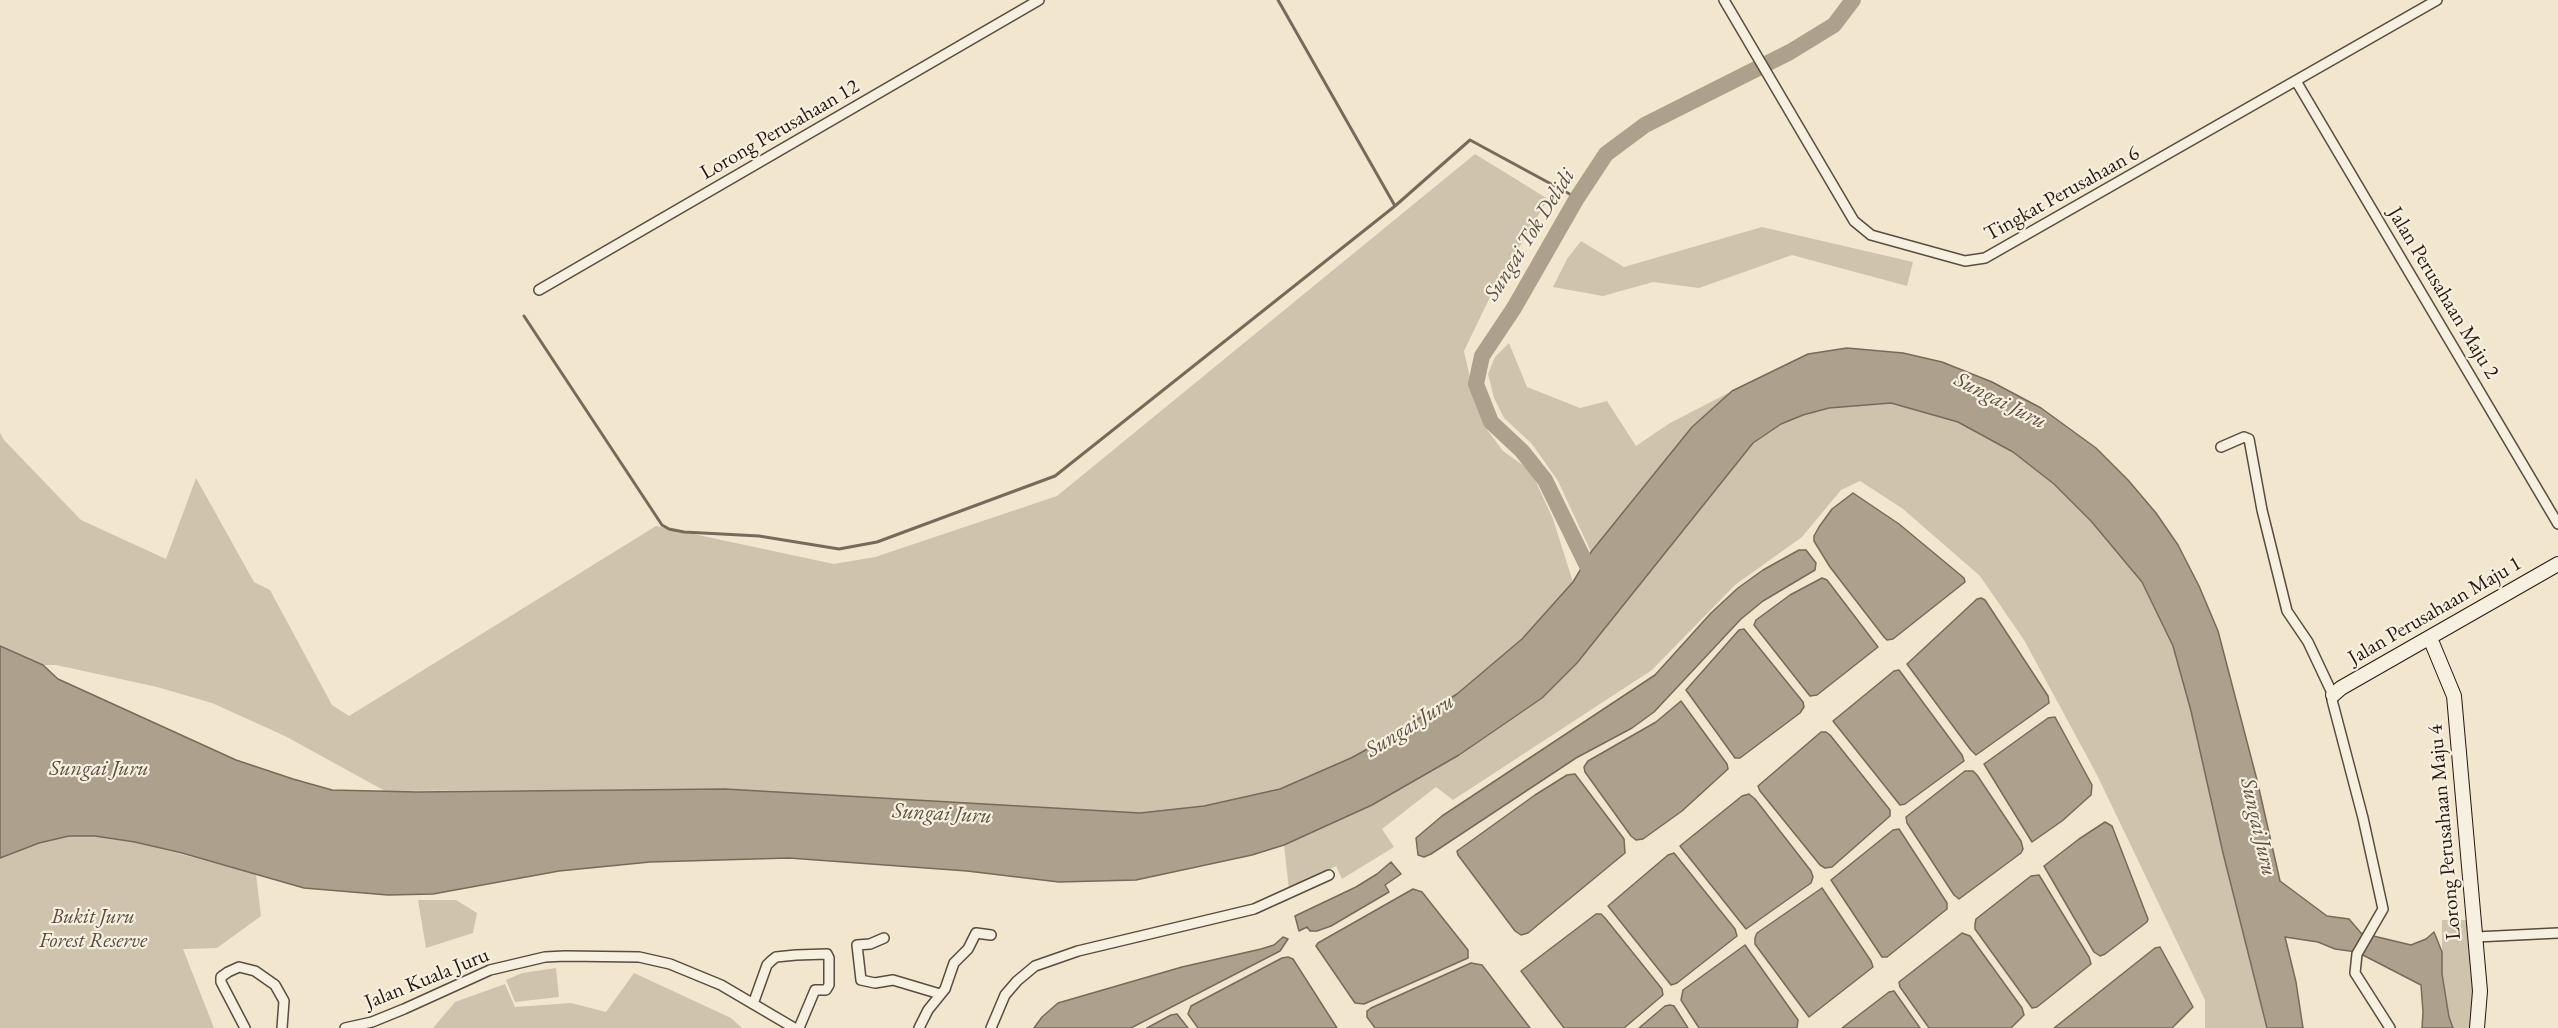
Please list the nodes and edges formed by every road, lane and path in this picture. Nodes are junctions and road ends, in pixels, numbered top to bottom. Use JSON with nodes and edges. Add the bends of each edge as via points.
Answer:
{"nodes":[{"id":1,"x":1039,"y":0,"type":"edge"},
{"id":2,"x":1724,"y":0,"type":"edge"},
{"id":3,"x":2437,"y":0,"type":"edge"},
{"id":4,"x":2296,"y":81,"type":"junction"},
{"id":5,"x":539,"y":290,"type":"dead end"},
{"id":6,"x":2221,"y":447,"type":"dead end"},
{"id":7,"x":2558,"y":524,"type":"edge"},
{"id":8,"x":2558,"y":564,"type":"edge"},
{"id":9,"x":2430,"y":638,"type":"junction"},
{"id":10,"x":2334,"y":695,"type":"junction"},
{"id":11,"x":1329,"y":875,"type":"dead end"},
{"id":12,"x":2558,"y":933,"type":"edge"},
{"id":13,"x":991,"y":935,"type":"dead end"},
{"id":14,"x":2476,"y":937,"type":"junction"},
{"id":15,"x":884,"y":938,"type":"dead end"},
{"id":16,"x":940,"y":994,"type":"junction"},
{"id":17,"x":753,"y":1004,"type":"junction"},
{"id":18,"x":244,"y":1028,"type":"edge"},
{"id":19,"x":282,"y":1028,"type":"edge"},
{"id":20,"x":345,"y":1028,"type":"edge"},
{"id":21,"x":794,"y":1028,"type":"edge"},
{"id":22,"x":799,"y":1028,"type":"edge"},
{"id":23,"x":919,"y":1028,"type":"edge"},
{"id":24,"x":991,"y":1028,"type":"edge"},
{"id":25,"x":2390,"y":1028,"type":"edge"},
{"id":26,"x":2477,"y":1028,"type":"edge"}],
"edges":[{"from":1,"to":5,"type":"street","name":"Lorong Perusahaan 12"},
{"from":2,"to":4,"type":"street","name":"Tingkat Perusahaan 6","via":[[1858,225],[1871,235],[1965,261],[1984,258]]},
{"from":3,"to":4,"type":"street","name":"Tingkat Perusahaan 6"},
{"from":4,"to":7,"type":"street","name":"Jalan Perusahaan Maju 2"},
{"from":6,"to":10,"type":"street","via":[[2244,437],[2249,439],[2287,611],[2308,642]]},
{"from":8,"to":9,"type":"street","name":"Jalan Perusahaan Maju 1"},
{"from":9,"to":10,"type":"street","name":"Jalan Perusahaan Maju 1"},
{"from":9,"to":14,"type":"street","name":"Lorong Perusahaan Maju 4","via":[[2454,696]]},
{"from":10,"to":25,"type":"street","via":[[2332,700],[2383,909],[2357,954],[2355,973]]},
{"from":11,"to":24,"type":"street","via":[[1254,909],[1078,951],[1035,966],[1005,995]]},
{"from":12,"to":14,"type":"street"},
{"from":13,"to":16,"type":"street","via":[[976,933],[968,949],[954,963]]},
{"from":14,"to":26,"type":"street","name":"Lorong Perusahaan Maju 4","via":[[2480,991]]},
{"from":15,"to":16,"type":"street","via":[[857,945],[861,980],[893,980]]},
{"from":16,"to":23,"type":"street"},
{"from":17,"to":20,"type":"street","name":"Jalan Kuala Juru","via":[[721,985],[670,964],[639,957],[545,957],[490,970],[404,1010]]},
{"from":17,"to":21,"type":"street","name":"Jalan Kuala Juru"},
{"from":17,"to":22,"type":"street","via":[[767,964],[776,957],[826,954],[830,958],[829,985],[826,990],[815,990]]},
{"from":18,"to":19,"type":"street","via":[[221,982],[221,977],[240,967],[255,971],[279,990],[284,1001]]}]}
